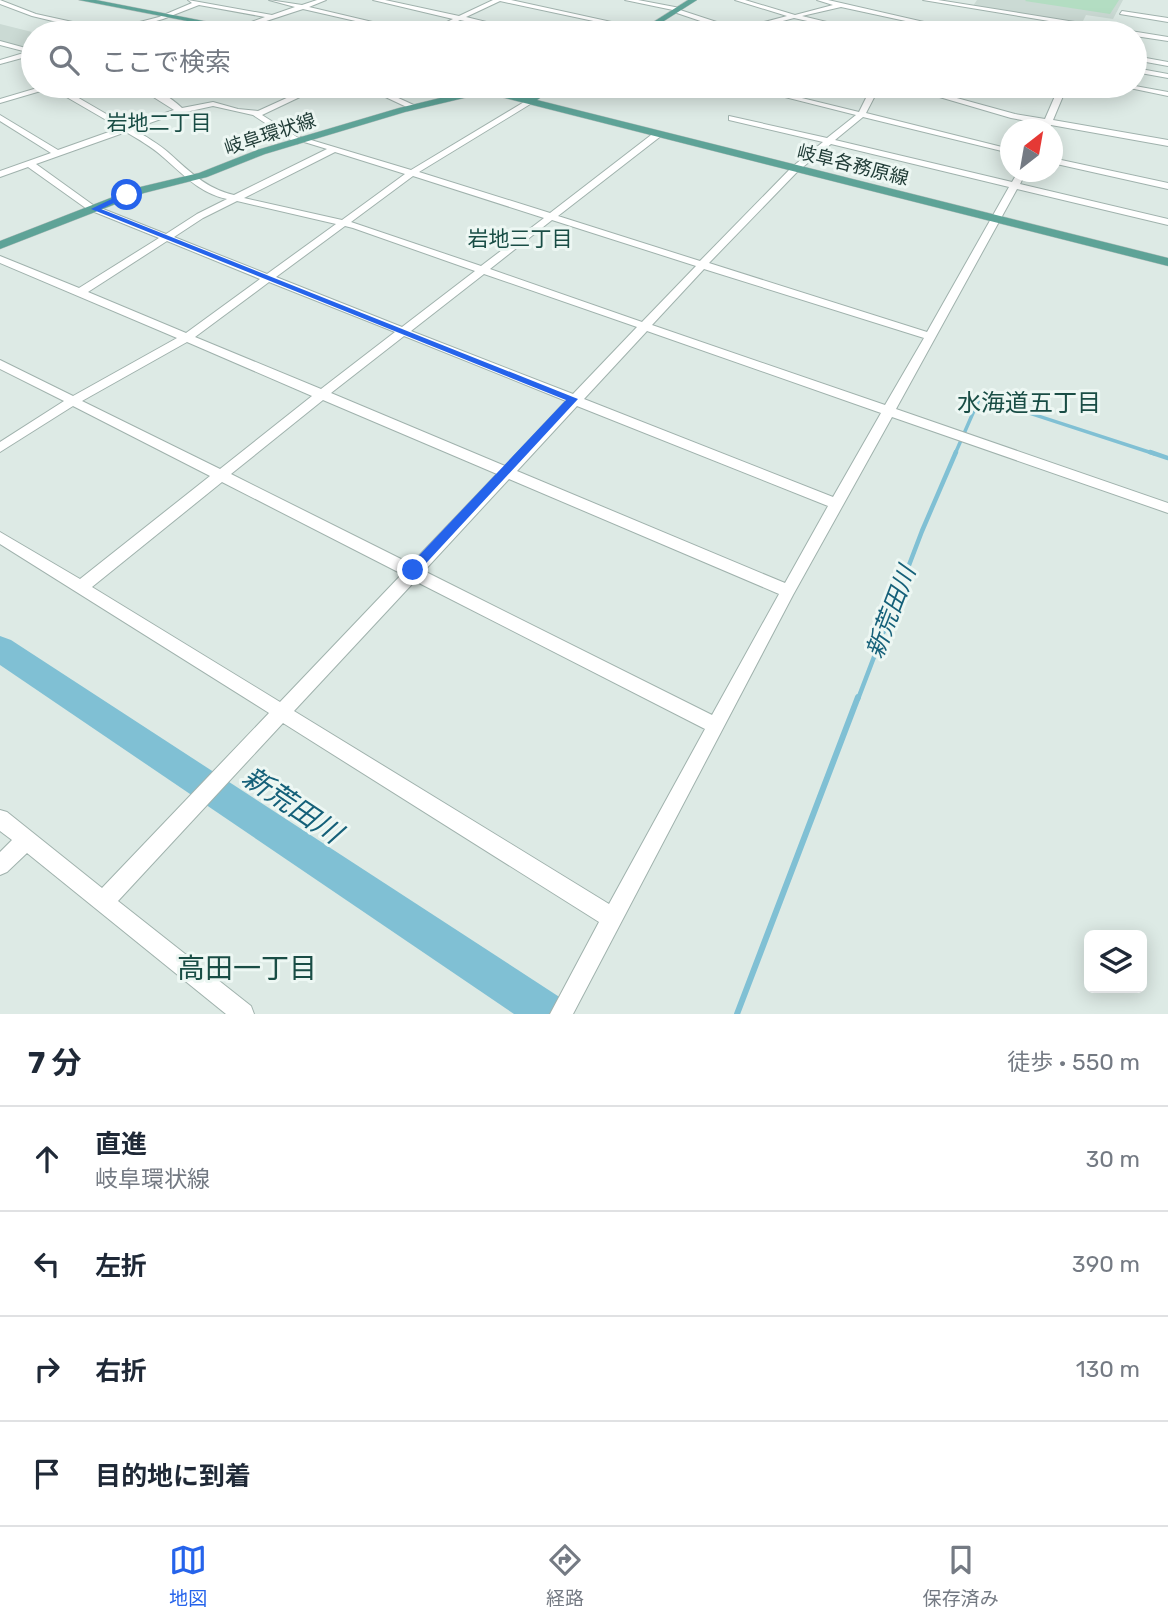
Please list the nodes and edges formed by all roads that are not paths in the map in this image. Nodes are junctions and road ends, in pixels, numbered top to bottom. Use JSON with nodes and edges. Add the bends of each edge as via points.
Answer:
{"nodes":[{"id":1,"x":28,"y":0,"type":"edge"},
{"id":2,"x":83,"y":0,"type":"edge"},
{"id":3,"x":184,"y":0,"type":"edge"},
{"id":4,"x":272,"y":0,"type":"edge"},
{"id":5,"x":323,"y":0,"type":"edge"},
{"id":6,"x":376,"y":0,"type":"edge"},
{"id":7,"x":500,"y":0,"type":"edge"},
{"id":8,"x":628,"y":0,"type":"edge"},
{"id":9,"x":693,"y":0,"type":"edge"},
{"id":10,"x":738,"y":0,"type":"edge"},
{"id":11,"x":820,"y":0,"type":"edge"},
{"id":12,"x":926,"y":0,"type":"edge"},
{"id":13,"x":974,"y":0,"type":"edge"},
{"id":14,"x":0,"y":2,"type":"edge"},
{"id":15,"x":198,"y":3,"type":"junction"},
{"id":16,"x":844,"y":3,"type":"edge"},
{"id":17,"x":11,"y":4,"type":"junction"},
{"id":18,"x":300,"y":7,"type":"junction"},
{"id":19,"x":968,"y":7,"type":"junction"},
{"id":20,"x":677,"y":10,"type":"junction"},
{"id":21,"x":874,"y":13,"type":"junction"},
{"id":22,"x":169,"y":15,"type":"junction"},
{"id":23,"x":961,"y":15,"type":"dead end"},
{"id":24,"x":271,"y":16,"type":"junction"},
{"id":25,"x":460,"y":18,"type":"junction"},
{"id":26,"x":796,"y":18,"type":"junction"},
{"id":27,"x":1168,"y":20,"type":"edge"},
{"id":28,"x":59,"y":21,"type":"edge"},
{"id":29,"x":149,"y":21,"type":"edge"},
{"id":30,"x":200,"y":21,"type":"edge"},
{"id":31,"x":257,"y":21,"type":"edge"},
{"id":32,"x":362,"y":21,"type":"edge"},
{"id":33,"x":454,"y":21,"type":"edge"},
{"id":34,"x":474,"y":21,"type":"edge"},
{"id":35,"x":593,"y":21,"type":"edge"},
{"id":36,"x":660,"y":21,"type":"edge"},
{"id":37,"x":709,"y":21,"type":"edge"},
{"id":38,"x":783,"y":21,"type":"edge"},
{"id":39,"x":813,"y":21,"type":"edge"},
{"id":40,"x":875,"y":21,"type":"edge"},
{"id":41,"x":909,"y":21,"type":"edge"},
{"id":42,"x":1049,"y":21,"type":"edge"},
{"id":43,"x":1118,"y":21,"type":"edge"},
{"id":44,"x":1147,"y":36,"type":"edge"},
{"id":45,"x":1168,"y":39,"type":"edge"},
{"id":46,"x":0,"y":43,"type":"edge"},
{"id":47,"x":21,"y":49,"type":"edge"},
{"id":48,"x":21,"y":56,"type":"edge"},
{"id":49,"x":1147,"y":60,"type":"edge"},
{"id":50,"x":0,"y":62,"type":"edge"},
{"id":51,"x":1168,"y":64,"type":"edge"},
{"id":52,"x":1147,"y":72,"type":"edge"},
{"id":53,"x":1168,"y":76,"type":"edge"},
{"id":54,"x":1147,"y":90,"type":"edge"},
{"id":55,"x":1168,"y":94,"type":"edge"},
{"id":56,"x":21,"y":95,"type":"edge"},
{"id":57,"x":72,"y":98,"type":"edge"},
{"id":58,"x":163,"y":98,"type":"edge"},
{"id":59,"x":291,"y":98,"type":"edge"},
{"id":60,"x":393,"y":98,"type":"edge"},
{"id":61,"x":452,"y":98,"type":"edge"},
{"id":62,"x":517,"y":98,"type":"edge"},
{"id":63,"x":534,"y":98,"type":"edge"},
{"id":64,"x":793,"y":98,"type":"edge"},
{"id":65,"x":870,"y":98,"type":"edge"},
{"id":66,"x":949,"y":98,"type":"edge"},
{"id":67,"x":1058,"y":98,"type":"edge"},
{"id":68,"x":0,"y":101,"type":"edge"},
{"id":69,"x":529,"y":101,"type":"junction"},
{"id":70,"x":414,"y":107,"type":"junction"},
{"id":71,"x":179,"y":110,"type":"junction"},
{"id":72,"x":259,"y":113,"type":"junction"},
{"id":73,"x":861,"y":115,"type":"junction"},
{"id":74,"x":0,"y":117,"type":"edge"},
{"id":75,"x":732,"y":118,"type":"dead end"},
{"id":76,"x":1024,"y":119,"type":"edge"},
{"id":77,"x":1050,"y":119,"type":"edge"},
{"id":78,"x":1063,"y":128,"type":"edge"},
{"id":79,"x":125,"y":129,"type":"junction"},
{"id":80,"x":658,"y":134,"type":"junction"},
{"id":81,"x":301,"y":140,"type":"junction"},
{"id":82,"x":830,"y":141,"type":"junction"},
{"id":83,"x":1168,"y":143,"type":"edge"},
{"id":84,"x":1000,"y":149,"type":"edge"},
{"id":85,"x":332,"y":150,"type":"junction"},
{"id":86,"x":58,"y":154,"type":"junction"},
{"id":87,"x":1063,"y":162,"type":"edge"},
{"id":88,"x":30,"y":164,"type":"junction"},
{"id":89,"x":795,"y":169,"type":"junction"},
{"id":90,"x":1,"y":172,"type":"edge"},
{"id":91,"x":409,"y":175,"type":"junction"},
{"id":92,"x":191,"y":178,"type":"junction"},
{"id":93,"x":1016,"y":182,"type":"edge"},
{"id":94,"x":1014,"y":185,"type":"junction"},
{"id":95,"x":1168,"y":186,"type":"edge"},
{"id":96,"x":235,"y":200,"type":"junction"},
{"id":97,"x":94,"y":209,"type":"junction"},
{"id":98,"x":549,"y":218,"type":"junction"},
{"id":99,"x":996,"y":219,"type":"junction"},
{"id":100,"x":1168,"y":222,"type":"edge"},
{"id":101,"x":344,"y":223,"type":"junction"},
{"id":102,"x":166,"y":238,"type":"junction"},
{"id":103,"x":0,"y":245,"type":"edge"},
{"id":104,"x":0,"y":259,"type":"edge"},
{"id":105,"x":1168,"y":262,"type":"edge"},
{"id":106,"x":702,"y":265,"type":"junction"},
{"id":107,"x":482,"y":270,"type":"junction"},
{"id":108,"x":268,"y":279,"type":"junction"},
{"id":109,"x":79,"y":293,"type":"junction"},
{"id":110,"x":643,"y":326,"type":"junction"},
{"id":111,"x":402,"y":332,"type":"junction"},
{"id":112,"x":929,"y":336,"type":"junction"},
{"id":113,"x":186,"y":338,"type":"junction"},
{"id":114,"x":0,"y":364,"type":"edge"},
{"id":115,"x":321,"y":395,"type":"junction"},
{"id":116,"x":573,"y":399,"type":"junction"},
{"id":117,"x":74,"y":400,"type":"junction"},
{"id":118,"x":888,"y":412,"type":"junction"},
{"id":119,"x":0,"y":448,"type":"edge"},
{"id":120,"x":505,"y":471,"type":"junction"},
{"id":121,"x":220,"y":475,"type":"junction"},
{"id":122,"x":836,"y":504,"type":"junction"},
{"id":123,"x":1168,"y":508,"type":"edge"},
{"id":124,"x":0,"y":537,"type":"edge"},
{"id":125,"x":413,"y":570,"type":"junction"},
{"id":126,"x":81,"y":587,"type":"junction"},
{"id":127,"x":788,"y":591,"type":"junction"},
{"id":128,"x":280,"y":712,"type":"junction"},
{"id":129,"x":715,"y":724,"type":"junction"},
{"id":130,"x":0,"y":819,"type":"edge"},
{"id":131,"x":26,"y":840,"type":"junction"},
{"id":132,"x":0,"y":865,"type":"edge"},
{"id":133,"x":103,"y":902,"type":"junction"},
{"id":134,"x":612,"y":918,"type":"junction"},
{"id":135,"x":564,"y":1008,"type":"edge"},
{"id":136,"x":243,"y":1014,"type":"edge"}],
"edges":[{"from":1,"to":17,"type":"street"},
{"from":2,"to":22,"type":"main road"},
{"from":3,"to":15,"type":"street"},
{"from":4,"to":18,"type":"street"},
{"from":5,"to":18,"type":"street"},
{"from":6,"to":25,"type":"street"},
{"from":7,"to":25,"type":"street"},
{"from":7,"to":35,"type":"street"},
{"from":8,"to":20,"type":"street"},
{"from":9,"to":20,"type":"main road"},
{"from":10,"to":26,"type":"street"},
{"from":11,"to":16,"type":"street"},
{"from":12,"to":19,"type":"street"},
{"from":13,"to":19,"type":"street"},
{"from":14,"to":17,"type":"street"},
{"from":15,"to":22,"type":"street"},
{"from":15,"to":24,"type":"street"},
{"from":16,"to":21,"type":"street"},
{"from":16,"to":26,"type":"street"},
{"from":17,"to":28,"type":"street"},
{"from":18,"to":24,"type":"street"},
{"from":18,"to":32,"type":"street"},
{"from":19,"to":23,"type":"street"},
{"from":19,"to":42,"type":"street"},
{"from":20,"to":36,"type":"main road"},
{"from":20,"to":37,"type":"street"},
{"from":21,"to":40,"type":"street"},
{"from":21,"to":41,"type":"street"},
{"from":22,"to":29,"type":"street"},
{"from":22,"to":30,"type":"main road"},
{"from":24,"to":31,"type":"street"},
{"from":25,"to":33,"type":"street"},
{"from":25,"to":34,"type":"street"},
{"from":26,"to":38,"type":"street"},
{"from":26,"to":39,"type":"street"},
{"from":27,"to":43,"type":"street","via":[[1123,10]]},
{"from":44,"to":45,"type":"street"},
{"from":46,"to":47,"type":"street"},
{"from":48,"to":50,"type":"street"},
{"from":49,"to":51,"type":"street"},
{"from":52,"to":53,"type":"street"},
{"from":54,"to":55,"type":"street"},
{"from":56,"to":68,"type":"street"},
{"from":57,"to":79,"type":"street"},
{"from":58,"to":71,"type":"street"},
{"from":59,"to":72,"type":"street"},
{"from":60,"to":70,"type":"street"},
{"from":61,"to":70,"type":"main road","name":"岐阜環状線"},
{"from":62,"to":69,"type":"main road","name":"岐阜環状線"},
{"from":63,"to":69,"type":"main road"},
{"from":64,"to":73,"type":"street"},
{"from":65,"to":73,"type":"street"},
{"from":66,"to":76,"type":"street"},
{"from":67,"to":77,"type":"street"},
{"from":69,"to":80,"type":"main road","name":"岐阜各務原線"},
{"from":69,"to":91,"type":"street"},
{"from":70,"to":81,"type":"main road","name":"岐阜環状線"},
{"from":71,"to":72,"type":"street","via":[[213,104]]},
{"from":71,"to":79,"type":"street"},
{"from":72,"to":81,"type":"street"},
{"from":73,"to":82,"type":"street"},
{"from":73,"to":84,"type":"street"},
{"from":74,"to":86,"type":"street"},
{"from":75,"to":82,"type":"street"},
{"from":78,"to":83,"type":"street"},
{"from":79,"to":86,"type":"street"},
{"from":79,"to":92,"type":"street","via":[[165,154]]},
{"from":80,"to":89,"type":"main road","name":"岐阜各務原線"},
{"from":80,"to":98,"type":"street"},
{"from":81,"to":85,"type":"street"},
{"from":81,"to":92,"type":"main road","name":"岐阜環状線"},
{"from":82,"to":89,"type":"street"},
{"from":82,"to":94,"type":"street"},
{"from":85,"to":91,"type":"street"},
{"from":85,"to":96,"type":"street"},
{"from":86,"to":88,"type":"street"},
{"from":87,"to":95,"type":"street"},
{"from":88,"to":90,"type":"street"},
{"from":88,"to":97,"type":"street"},
{"from":89,"to":99,"type":"main road","name":"岐阜各務原線"},
{"from":89,"to":106,"type":"street"},
{"from":91,"to":98,"type":"street"},
{"from":91,"to":101,"type":"street"},
{"from":92,"to":96,"type":"street"},
{"from":92,"to":97,"type":"main road","name":"岐阜環状線","via":[[140,190]]},
{"from":93,"to":94,"type":"street"},
{"from":94,"to":99,"type":"street"},
{"from":94,"to":100,"type":"street"},
{"from":96,"to":101,"type":"street"},
{"from":96,"to":102,"type":"street"},
{"from":97,"to":102,"type":"street"},
{"from":97,"to":103,"type":"main road","name":"岐阜環状線"},
{"from":98,"to":106,"type":"street"},
{"from":98,"to":107,"type":"street"},
{"from":99,"to":105,"type":"main road","name":"岐阜各務原線"},
{"from":99,"to":112,"type":"street"},
{"from":101,"to":107,"type":"street"},
{"from":101,"to":108,"type":"street"},
{"from":102,"to":108,"type":"street"},
{"from":102,"to":109,"type":"street"},
{"from":104,"to":109,"type":"street"},
{"from":106,"to":110,"type":"street"},
{"from":106,"to":112,"type":"street"},
{"from":107,"to":110,"type":"street"},
{"from":107,"to":111,"type":"street"},
{"from":108,"to":111,"type":"street"},
{"from":108,"to":113,"type":"street"},
{"from":109,"to":113,"type":"street"},
{"from":110,"to":116,"type":"street"},
{"from":110,"to":118,"type":"street"},
{"from":111,"to":115,"type":"street"},
{"from":111,"to":116,"type":"street"},
{"from":112,"to":118,"type":"street"},
{"from":113,"to":115,"type":"street"},
{"from":113,"to":117,"type":"street"},
{"from":114,"to":117,"type":"street"},
{"from":115,"to":120,"type":"street"},
{"from":115,"to":121,"type":"street"},
{"from":116,"to":120,"type":"street"},
{"from":116,"to":122,"type":"street"},
{"from":117,"to":119,"type":"street"},
{"from":117,"to":121,"type":"street"},
{"from":118,"to":122,"type":"street"},
{"from":118,"to":123,"type":"street"},
{"from":120,"to":125,"type":"street"},
{"from":120,"to":127,"type":"street"},
{"from":121,"to":125,"type":"street"},
{"from":121,"to":126,"type":"street"},
{"from":122,"to":127,"type":"street"},
{"from":124,"to":126,"type":"street"},
{"from":125,"to":128,"type":"street"},
{"from":125,"to":129,"type":"street"},
{"from":126,"to":128,"type":"street"},
{"from":127,"to":129,"type":"street"},
{"from":128,"to":133,"type":"street"},
{"from":128,"to":134,"type":"street"},
{"from":129,"to":134,"type":"street"},
{"from":130,"to":131,"type":"street"},
{"from":131,"to":132,"type":"street"},
{"from":131,"to":133,"type":"street"},
{"from":133,"to":136,"type":"street"},
{"from":134,"to":135,"type":"street"}]}
